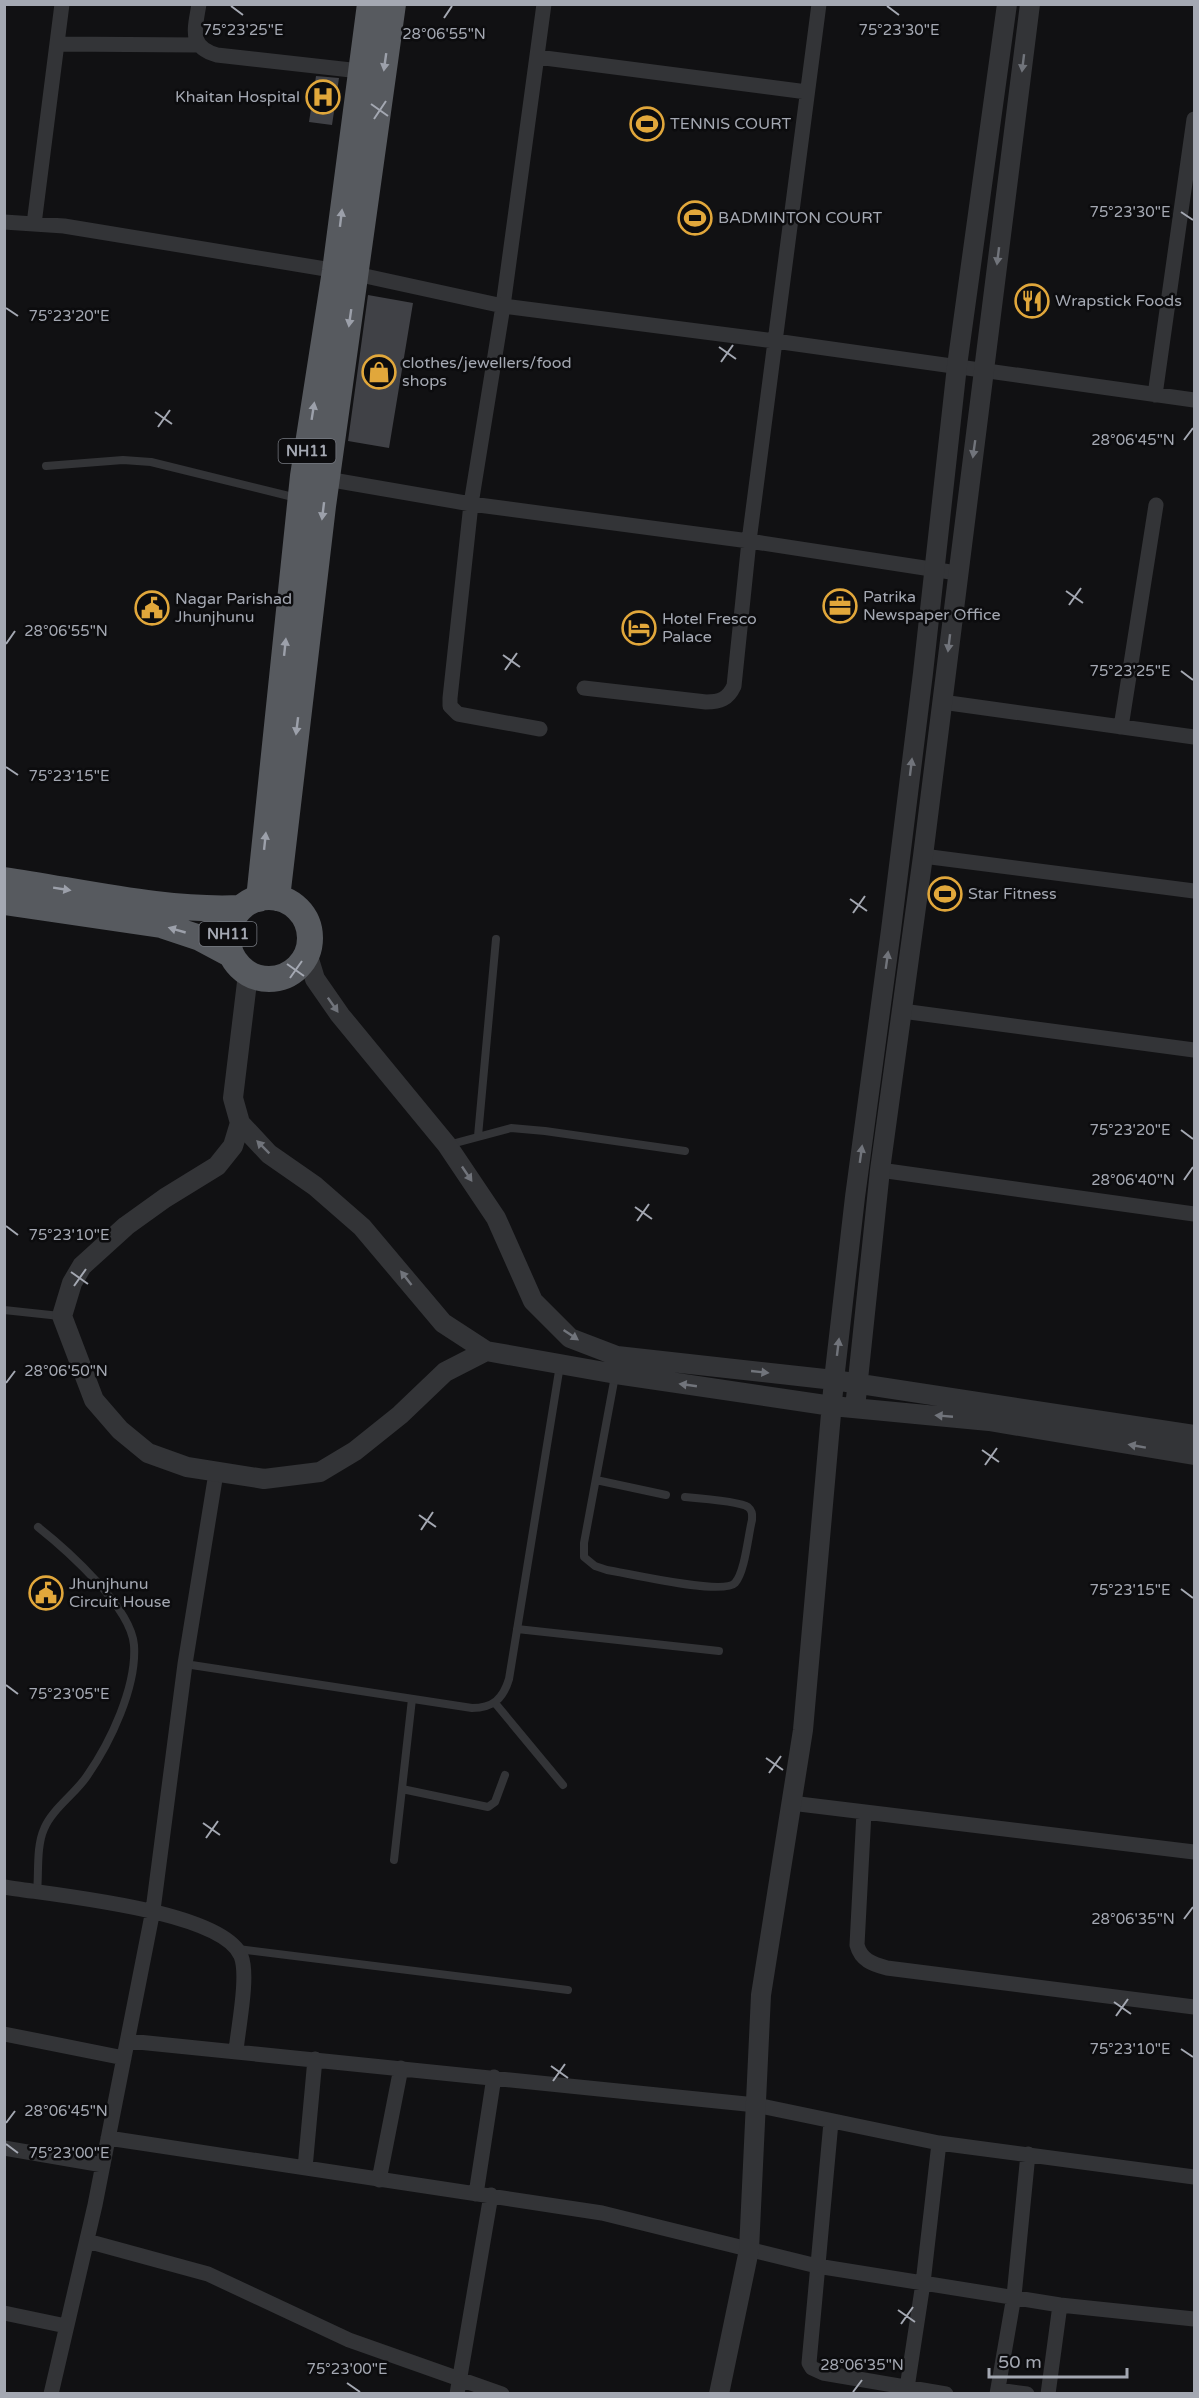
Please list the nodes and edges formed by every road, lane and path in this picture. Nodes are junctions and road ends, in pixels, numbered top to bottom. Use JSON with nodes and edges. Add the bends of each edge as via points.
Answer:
{"nodes":[{"id":1,"x":62,"y":4,"type":"edge"},
{"id":2,"x":199,"y":4,"type":"edge"},
{"id":3,"x":369,"y":4,"type":"edge"},
{"id":4,"x":393,"y":4,"type":"edge"},
{"id":5,"x":544,"y":4,"type":"edge"},
{"id":6,"x":819,"y":4,"type":"edge"},
{"id":7,"x":1007,"y":4,"type":"edge"},
{"id":8,"x":1030,"y":4,"type":"edge"},
{"id":9,"x":57,"y":44,"type":"junction"},
{"id":10,"x":198,"y":45,"type":"junction"},
{"id":11,"x":537,"y":57,"type":"junction"},
{"id":12,"x":360,"y":71,"type":"junction"},
{"id":13,"x":807,"y":92,"type":"junction"},
{"id":14,"x":1194,"y":119,"type":"edge"},
{"id":15,"x":4,"y":222,"type":"edge"},
{"id":16,"x":34,"y":224,"type":"junction"},
{"id":17,"x":345,"y":273,"type":"junction"},
{"id":18,"x":503,"y":306,"type":"junction"},
{"id":19,"x":775,"y":341,"type":"junction"},
{"id":20,"x":957,"y":366,"type":"junction"},
{"id":21,"x":984,"y":370,"type":"junction"},
{"id":22,"x":1155,"y":395,"type":"junction"},
{"id":23,"x":1194,"y":400,"type":"edge"},
{"id":24,"x":46,"y":465,"type":"dead end"},
{"id":25,"x":310,"y":485,"type":"junction"},
{"id":26,"x":471,"y":504,"type":"junction"},
{"id":27,"x":1156,"y":505,"type":"dead end"},
{"id":28,"x":749,"y":541,"type":"junction"},
{"id":29,"x":934,"y":570,"type":"junction"},
{"id":30,"x":957,"y":573,"type":"junction"},
{"id":31,"x":584,"y":688,"type":"dead end"},
{"id":32,"x":942,"y":702,"type":"junction"},
{"id":33,"x":1121,"y":727,"type":"junction"},
{"id":34,"x":540,"y":729,"type":"dead end"},
{"id":35,"x":1194,"y":737,"type":"edge"},
{"id":36,"x":923,"y":856,"type":"junction"},
{"id":37,"x":4,"y":880,"type":"edge"},
{"id":38,"x":1194,"y":891,"type":"edge"},
{"id":39,"x":259,"y":901,"type":"junction"},
{"id":40,"x":4,"y":902,"type":"edge"},
{"id":41,"x":496,"y":939,"type":"dead end"},
{"id":42,"x":307,"y":953,"type":"junction"},
{"id":43,"x":230,"y":954,"type":"junction"},
{"id":44,"x":248,"y":974,"type":"junction"},
{"id":45,"x":902,"y":1011,"type":"junction"},
{"id":46,"x":1194,"y":1050,"type":"edge"},
{"id":47,"x":240,"y":1124,"type":"junction"},
{"id":48,"x":478,"y":1136,"type":"junction"},
{"id":49,"x":447,"y":1145,"type":"junction"},
{"id":50,"x":685,"y":1151,"type":"dead end"},
{"id":51,"x":880,"y":1170,"type":"junction"},
{"id":52,"x":1194,"y":1214,"type":"edge"},
{"id":53,"x":4,"y":1310,"type":"edge"},
{"id":54,"x":62,"y":1316,"type":"junction"},
{"id":55,"x":486,"y":1351,"type":"junction"},
{"id":56,"x":560,"y":1365,"type":"junction"},
{"id":57,"x":616,"y":1374,"type":"junction"},
{"id":58,"x":834,"y":1380,"type":"junction"},
{"id":59,"x":856,"y":1383,"type":"junction"},
{"id":60,"x":832,"y":1406,"type":"junction"},
{"id":61,"x":855,"y":1408,"type":"junction"},
{"id":62,"x":1194,"y":1435,"type":"edge"},
{"id":63,"x":1194,"y":1455,"type":"edge"},
{"id":64,"x":216,"y":1473,"type":"junction"},
{"id":65,"x":596,"y":1480,"type":"junction"},
{"id":66,"x":666,"y":1495,"type":"dead end"},
{"id":67,"x":685,"y":1497,"type":"dead end"},
{"id":68,"x":38,"y":1527,"type":"dead end"},
{"id":69,"x":517,"y":1629,"type":"junction"},
{"id":70,"x":719,"y":1651,"type":"dead end"},
{"id":71,"x":185,"y":1664,"type":"junction"},
{"id":72,"x":412,"y":1699,"type":"junction"},
{"id":73,"x":495,"y":1703,"type":"junction"},
{"id":74,"x":505,"y":1775,"type":"dead end"},
{"id":75,"x":562,"y":1785,"type":"dead end"},
{"id":76,"x":402,"y":1789,"type":"junction"},
{"id":77,"x":791,"y":1803,"type":"junction"},
{"id":78,"x":864,"y":1812,"type":"junction"},
{"id":79,"x":1194,"y":1852,"type":"edge"},
{"id":80,"x":394,"y":1860,"type":"dead end"},
{"id":81,"x":4,"y":1887,"type":"edge"},
{"id":82,"x":37,"y":1893,"type":"junction"},
{"id":83,"x":153,"y":1910,"type":"junction"},
{"id":84,"x":238,"y":1949,"type":"junction"},
{"id":85,"x":568,"y":1989,"type":"dead end"},
{"id":86,"x":1194,"y":2007,"type":"edge"},
{"id":87,"x":4,"y":2034,"type":"edge"},
{"id":88,"x":128,"y":2041,"type":"junction"},
{"id":89,"x":236,"y":2051,"type":"junction"},
{"id":90,"x":124,"y":2058,"type":"junction"},
{"id":91,"x":315,"y":2059,"type":"junction"},
{"id":92,"x":401,"y":2068,"type":"junction"},
{"id":93,"x":494,"y":2077,"type":"junction"},
{"id":94,"x":756,"y":2105,"type":"junction"},
{"id":95,"x":831,"y":2122,"type":"junction"},
{"id":96,"x":108,"y":2138,"type":"junction"},
{"id":97,"x":939,"y":2143,"type":"junction"},
{"id":98,"x":4,"y":2148,"type":"edge"},
{"id":99,"x":1028,"y":2154,"type":"junction"},
{"id":100,"x":103,"y":2165,"type":"junction"},
{"id":101,"x":305,"y":2168,"type":"junction"},
{"id":102,"x":1194,"y":2177,"type":"edge"},
{"id":103,"x":379,"y":2180,"type":"junction"},
{"id":104,"x":484,"y":2194,"type":"junction"},
{"id":105,"x":87,"y":2241,"type":"junction"},
{"id":106,"x":749,"y":2250,"type":"junction"},
{"id":107,"x":817,"y":2266,"type":"junction"},
{"id":108,"x":923,"y":2283,"type":"junction"},
{"id":109,"x":1014,"y":2296,"type":"junction"},
{"id":110,"x":1060,"y":2305,"type":"junction"},
{"id":111,"x":4,"y":2313,"type":"edge"},
{"id":112,"x":1194,"y":2319,"type":"edge"},
{"id":113,"x":66,"y":2326,"type":"junction"},
{"id":114,"x":458,"y":2387,"type":"edge"},
{"id":115,"x":867,"y":2388,"type":"edge"},
{"id":116,"x":907,"y":2388,"type":"junction"},
{"id":117,"x":998,"y":2392,"type":"edge"},
{"id":118,"x":51,"y":2394,"type":"edge"},
{"id":119,"x":502,"y":2394,"type":"edge"},
{"id":120,"x":719,"y":2394,"type":"edge"},
{"id":121,"x":946,"y":2394,"type":"edge"},
{"id":122,"x":1027,"y":2394,"type":"edge"},
{"id":123,"x":1048,"y":2394,"type":"edge"}],
"edges":[{"from":1,"to":9,"type":"street"},
{"from":2,"to":10,"type":"street","via":[[195,32]]},
{"from":3,"to":12,"type":"highway","number":"NH11"},
{"from":4,"to":17,"type":"highway","number":"NH11","one_way":true},
{"from":5,"to":11,"type":"street"},
{"from":6,"to":13,"type":"street"},
{"from":7,"to":20,"type":"street"},
{"from":8,"to":21,"type":"street","one_way":true},
{"from":9,"to":10,"type":"street"},
{"from":9,"to":16,"type":"street"},
{"from":10,"to":12,"type":"street","via":[[217,55]]},
{"from":11,"to":13,"type":"street"},
{"from":11,"to":18,"type":"street"},
{"from":17,"to":12,"type":"highway","number":"NH11","one_way":true},
{"from":13,"to":19,"type":"street"},
{"from":14,"to":22,"type":"street"},
{"from":15,"to":16,"type":"street"},
{"from":16,"to":17,"type":"street"},
{"from":17,"to":18,"type":"street"},
{"from":17,"to":25,"type":"highway","number":"NH11"},
{"from":18,"to":19,"type":"street"},
{"from":18,"to":26,"type":"street"},
{"from":19,"to":20,"type":"street"},
{"from":19,"to":28,"type":"street"},
{"from":20,"to":21,"type":"street"},
{"from":20,"to":29,"type":"street"},
{"from":21,"to":22,"type":"street"},
{"from":21,"to":30,"type":"street","one_way":true},
{"from":22,"to":23,"type":"street"},
{"from":24,"to":25,"type":"lane","via":[[151,462]]},
{"from":25,"to":26,"type":"street"},
{"from":25,"to":39,"type":"highway","number":"NH11"},
{"from":26,"to":28,"type":"street"},
{"from":26,"to":34,"type":"street","via":[[450,706],[458,714]]},
{"from":27,"to":33,"type":"street"},
{"from":28,"to":29,"type":"street"},
{"from":28,"to":31,"type":"street","via":[[736,678],[727,697],[706,702]]},
{"from":29,"to":30,"type":"street"},
{"from":58,"to":29,"type":"street","one_way":true},
{"from":30,"to":32,"type":"street","one_way":true},
{"from":32,"to":33,"type":"street"},
{"from":32,"to":36,"type":"street"},
{"from":33,"to":35,"type":"street"},
{"from":36,"to":38,"type":"street"},
{"from":36,"to":45,"type":"street"},
{"from":37,"to":39,"type":"highway","number":"NH11","one_way":true,"via":[[210,910]]},
{"from":39,"to":42,"type":"highway","via":[[287,901],[303,915],[309,934]]},
{"from":39,"to":43,"type":"highway","number":"NH11","via":[[228,930]]},
{"from":43,"to":40,"type":"highway","number":"NH11","one_way":true,"via":[[184,931],[161,925]]},
{"from":41,"to":48,"type":"lane"},
{"from":42,"to":44,"type":"highway","via":[[285,976],[267,980]]},
{"from":42,"to":49,"type":"street","one_way":true,"via":[[315,979],[340,1015]]},
{"from":43,"to":44,"type":"highway","number":"NH11"},
{"from":44,"to":47,"type":"street","via":[[232,1098]]},
{"from":45,"to":46,"type":"street"},
{"from":45,"to":51,"type":"street"},
{"from":47,"to":54,"type":"street","via":[[233,1146],[217,1167],[126,1226],[82,1266]]},
{"from":55,"to":47,"type":"street","one_way":true,"via":[[443,1323],[362,1227],[315,1186],[269,1154]]},
{"from":48,"to":49,"type":"lane"},
{"from":48,"to":50,"type":"lane","via":[[527,1128]]},
{"from":49,"to":58,"type":"street","one_way":true,"via":[[496,1218],[533,1301],[570,1338],[617,1356]]},
{"from":51,"to":52,"type":"street"},
{"from":51,"to":59,"type":"street"},
{"from":53,"to":54,"type":"lane"},
{"from":54,"to":64,"type":"street","via":[[94,1400],[120,1430],[148,1453]]},
{"from":55,"to":56,"type":"street"},
{"from":55,"to":64,"type":"street","via":[[446,1372],[364,1444],[320,1472],[264,1479]]},
{"from":56,"to":57,"type":"street"},
{"from":56,"to":69,"type":"lane"},
{"from":60,"to":57,"type":"street","one_way":true},
{"from":57,"to":65,"type":"lane"},
{"from":58,"to":59,"type":"street"},
{"from":58,"to":60,"type":"street"},
{"from":59,"to":61,"type":"street"},
{"from":59,"to":62,"type":"street"},
{"from":60,"to":61,"type":"street"},
{"from":60,"to":77,"type":"street","via":[[803,1730]]},
{"from":63,"to":61,"type":"street","one_way":true,"via":[[989,1420]]},
{"from":64,"to":71,"type":"street"},
{"from":65,"to":66,"type":"lane"},
{"from":65,"to":67,"type":"lane","via":[[584,1543],[588,1562],[607,1570],[690,1585],[730,1586],[741,1567],[752,1520],[750,1509],[741,1504]]},
{"from":68,"to":82,"type":"lane","via":[[117,1605],[134,1644],[129,1686],[107,1742],[87,1776],[43,1832]]},
{"from":69,"to":70,"type":"lane"},
{"from":69,"to":73,"type":"lane","via":[[509,1679]]},
{"from":71,"to":72,"type":"lane"},
{"from":71,"to":83,"type":"street"},
{"from":72,"to":73,"type":"lane","via":[[472,1708]]},
{"from":72,"to":76,"type":"lane"},
{"from":73,"to":75,"type":"lane"},
{"from":74,"to":76,"type":"lane","via":[[495,1802],[488,1807]]},
{"from":76,"to":80,"type":"lane"},
{"from":77,"to":78,"type":"street"},
{"from":77,"to":94,"type":"street","via":[[761,1995]]},
{"from":78,"to":79,"type":"street"},
{"from":78,"to":86,"type":"street","via":[[857,1945],[863,1958],[887,1968]]},
{"from":81,"to":82,"type":"street"},
{"from":82,"to":83,"type":"street"},
{"from":83,"to":84,"type":"street","via":[[218,1933]]},
{"from":83,"to":88,"type":"street"},
{"from":84,"to":85,"type":"lane"},
{"from":84,"to":89,"type":"street","via":[[244,1976]]},
{"from":87,"to":90,"type":"street"},
{"from":88,"to":89,"type":"street"},
{"from":88,"to":90,"type":"street"},
{"from":89,"to":91,"type":"street"},
{"from":90,"to":96,"type":"street"},
{"from":91,"to":92,"type":"street"},
{"from":91,"to":101,"type":"street"},
{"from":92,"to":93,"type":"street"},
{"from":92,"to":103,"type":"street"},
{"from":93,"to":94,"type":"street"},
{"from":93,"to":104,"type":"street"},
{"from":94,"to":95,"type":"street"},
{"from":94,"to":106,"type":"street"},
{"from":95,"to":97,"type":"street"},
{"from":95,"to":107,"type":"street"},
{"from":96,"to":100,"type":"street"},
{"from":96,"to":101,"type":"street"},
{"from":97,"to":99,"type":"street"},
{"from":97,"to":108,"type":"street"},
{"from":98,"to":100,"type":"street"},
{"from":99,"to":102,"type":"street"},
{"from":99,"to":109,"type":"street"},
{"from":100,"to":105,"type":"street"},
{"from":101,"to":103,"type":"street"},
{"from":103,"to":104,"type":"street"},
{"from":104,"to":106,"type":"street","via":[[647,2223]]},
{"from":104,"to":114,"type":"street"},
{"from":105,"to":113,"type":"street"},
{"from":105,"to":114,"type":"street","via":[[208,2274],[320,2328]]},
{"from":106,"to":107,"type":"street"},
{"from":106,"to":120,"type":"street"},
{"from":107,"to":108,"type":"street"},
{"from":107,"to":115,"type":"street","via":[[809,2363],[823,2373]]},
{"from":108,"to":109,"type":"street"},
{"from":108,"to":116,"type":"street"},
{"from":109,"to":110,"type":"street"},
{"from":109,"to":117,"type":"street"},
{"from":110,"to":112,"type":"street"},
{"from":110,"to":123,"type":"street"},
{"from":111,"to":113,"type":"street"},
{"from":113,"to":118,"type":"street"},
{"from":114,"to":119,"type":"street"},
{"from":115,"to":116,"type":"street"},
{"from":116,"to":121,"type":"street"},
{"from":117,"to":122,"type":"street"}]}
